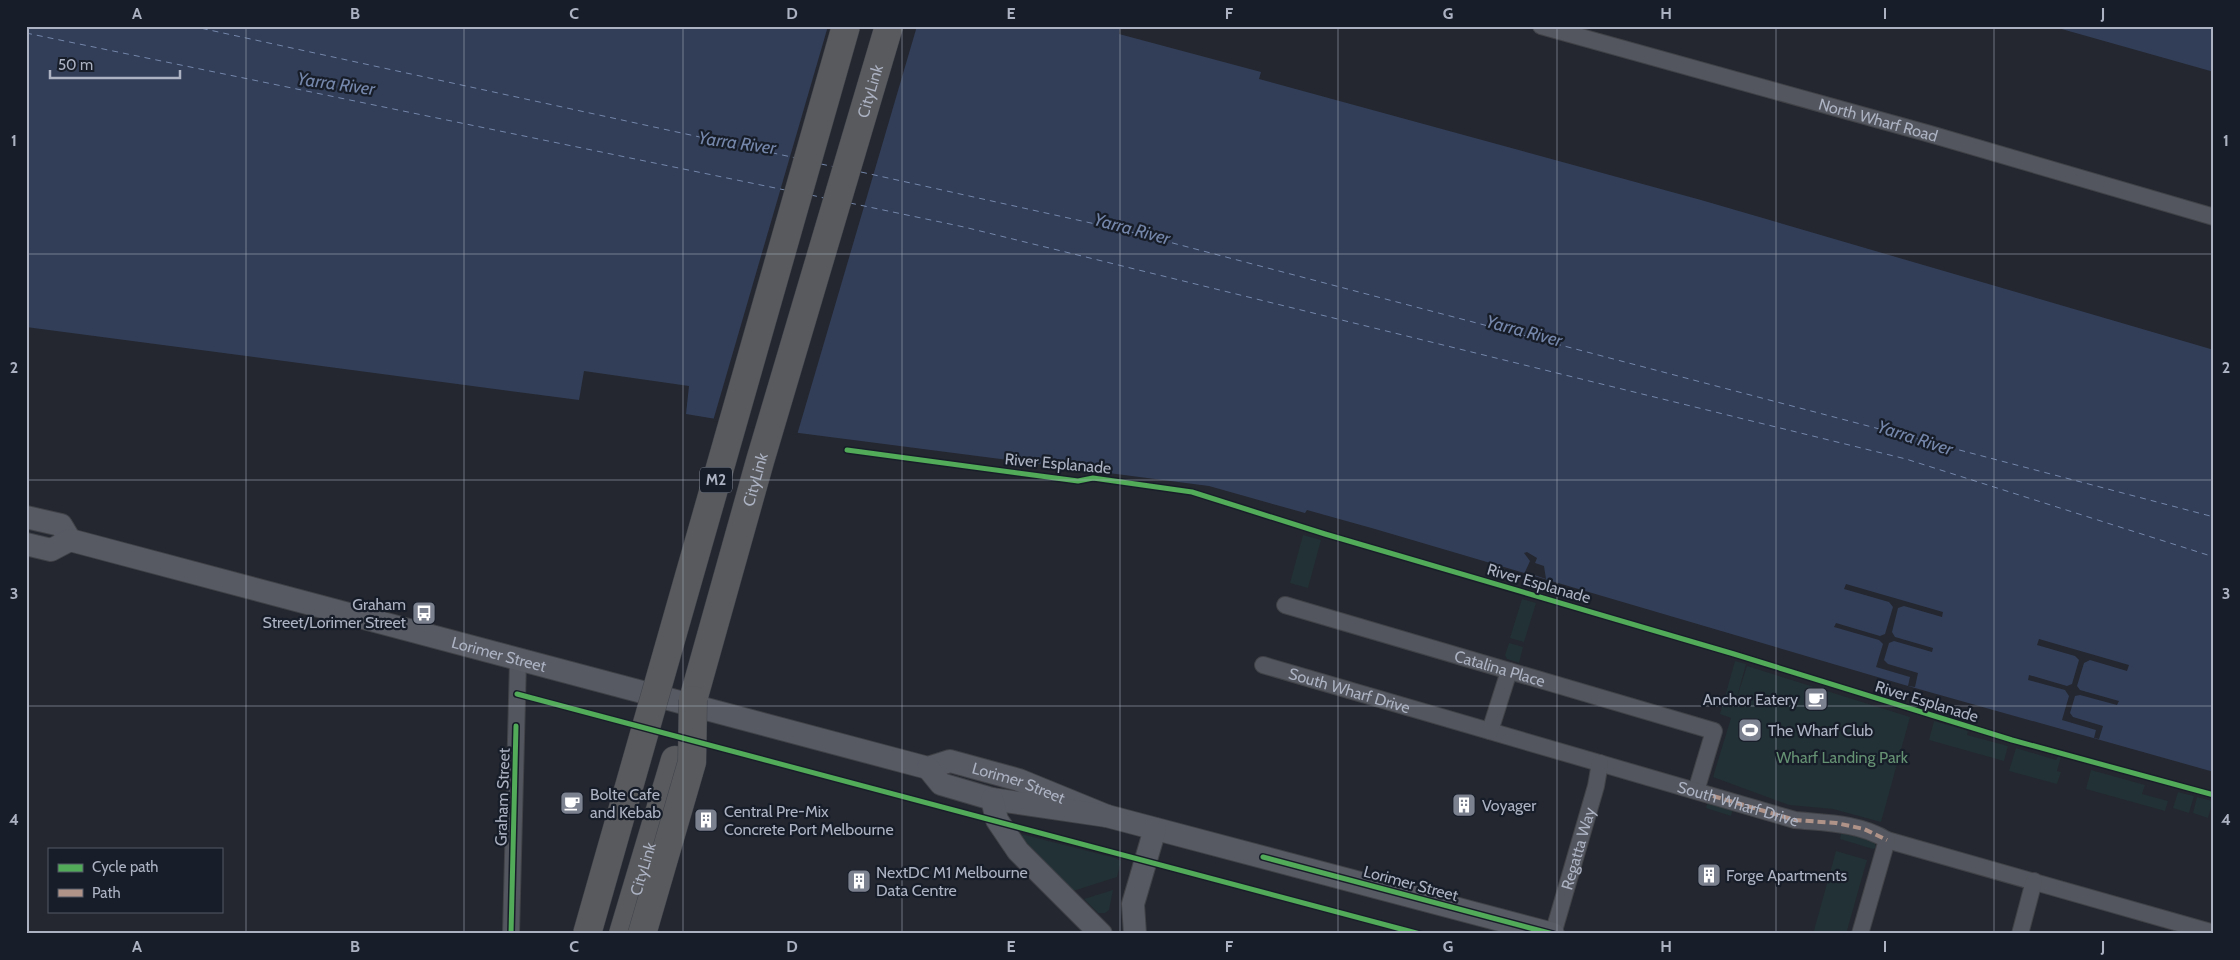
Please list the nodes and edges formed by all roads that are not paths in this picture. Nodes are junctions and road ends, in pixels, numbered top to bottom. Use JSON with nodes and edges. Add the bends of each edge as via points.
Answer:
{"nodes":[{"id":1,"x":846,"y":26,"type":"edge"},
{"id":2,"x":889,"y":26,"type":"edge"},
{"id":3,"x":1541,"y":26,"type":"edge"},
{"id":4,"x":2214,"y":218,"type":"edge"},
{"id":5,"x":26,"y":517,"type":"edge"},
{"id":6,"x":70,"y":540,"type":"junction"},
{"id":7,"x":26,"y":544,"type":"edge"},
{"id":8,"x":1285,"y":605,"type":"dead end"},
{"id":9,"x":518,"y":661,"type":"junction"},
{"id":10,"x":1263,"y":665,"type":"dead end"},
{"id":11,"x":1508,"y":670,"type":"junction"},
{"id":12,"x":693,"y":700,"type":"junction"},
{"id":13,"x":1490,"y":731,"type":"junction"},
{"id":14,"x":1600,"y":763,"type":"junction"},
{"id":15,"x":928,"y":768,"type":"junction"},
{"id":16,"x":1696,"y":791,"type":"junction"},
{"id":17,"x":992,"y":799,"type":"junction"},
{"id":18,"x":1107,"y":816,"type":"junction"},
{"id":19,"x":1155,"y":829,"type":"junction"},
{"id":20,"x":1887,"y":840,"type":"junction"},
{"id":21,"x":2034,"y":881,"type":"junction"},
{"id":22,"x":2203,"y":932,"type":"edge"},
{"id":23,"x":511,"y":934,"type":"edge"},
{"id":24,"x":587,"y":934,"type":"edge"},
{"id":25,"x":623,"y":934,"type":"edge"},
{"id":26,"x":642,"y":934,"type":"edge"},
{"id":27,"x":1102,"y":934,"type":"edge"},
{"id":28,"x":1135,"y":934,"type":"edge"},
{"id":29,"x":1553,"y":934,"type":"edge"},
{"id":30,"x":1860,"y":934,"type":"edge"},
{"id":31,"x":2020,"y":934,"type":"edge"}],
"edges":[{"from":1,"to":24,"type":"highway","number":"M2","bridge":true},
{"from":2,"to":12,"type":"highway","name":"CityLink","number":"M2"},
{"from":3,"to":4,"type":"street","name":"North Wharf Road"},
{"from":5,"to":6,"type":"main road","via":[[61,525]]},
{"from":6,"to":7,"type":"main road","via":[[51,550]]},
{"from":6,"to":9,"type":"main road","name":"Lorimer Street"},
{"from":8,"to":11,"type":"street","name":"Catalina Place"},
{"from":9,"to":15,"type":"main road","name":"Lorimer Street"},
{"from":9,"to":23,"type":"street","name":"Graham Street"},
{"from":10,"to":13,"type":"street","name":"South Wharf Drive"},
{"from":11,"to":13,"type":"street"},
{"from":11,"to":16,"type":"street","name":"Catalina Place","via":[[1714,731]]},
{"from":12,"to":25,"type":"highway","name":"CityLink","number":"M2","bridge":true},
{"from":12,"to":26,"type":"highway","number":"M2","bridge":true,"via":[[692,762]]},
{"from":13,"to":14,"type":"street","name":"South Wharf Drive"},
{"from":14,"to":16,"type":"street","name":"South Wharf Drive"},
{"from":14,"to":29,"type":"street","name":"Regatta Way"},
{"from":15,"to":17,"type":"main road","name":"Lorimer Street","via":[[941,784]]},
{"from":15,"to":18,"type":"main road","name":"Lorimer Street","via":[[950,761],[1019,780]]},
{"from":16,"to":20,"type":"street","name":"South Wharf Drive","via":[[1795,820],[1864,829]]},
{"from":17,"to":18,"type":"main road","name":"Lorimer Street"},
{"from":17,"to":27,"type":"main road","via":[[997,820],[1018,851]]},
{"from":18,"to":19,"type":"main road","name":"Lorimer Street"},
{"from":19,"to":28,"type":"main road","via":[[1133,904]]},
{"from":19,"to":29,"type":"main road","name":"Lorimer Street"},
{"from":20,"to":21,"type":"street","name":"South Wharf Drive"},
{"from":20,"to":30,"type":"street"},
{"from":21,"to":22,"type":"street","name":"South Wharf Drive"},
{"from":21,"to":31,"type":"street"}]}
